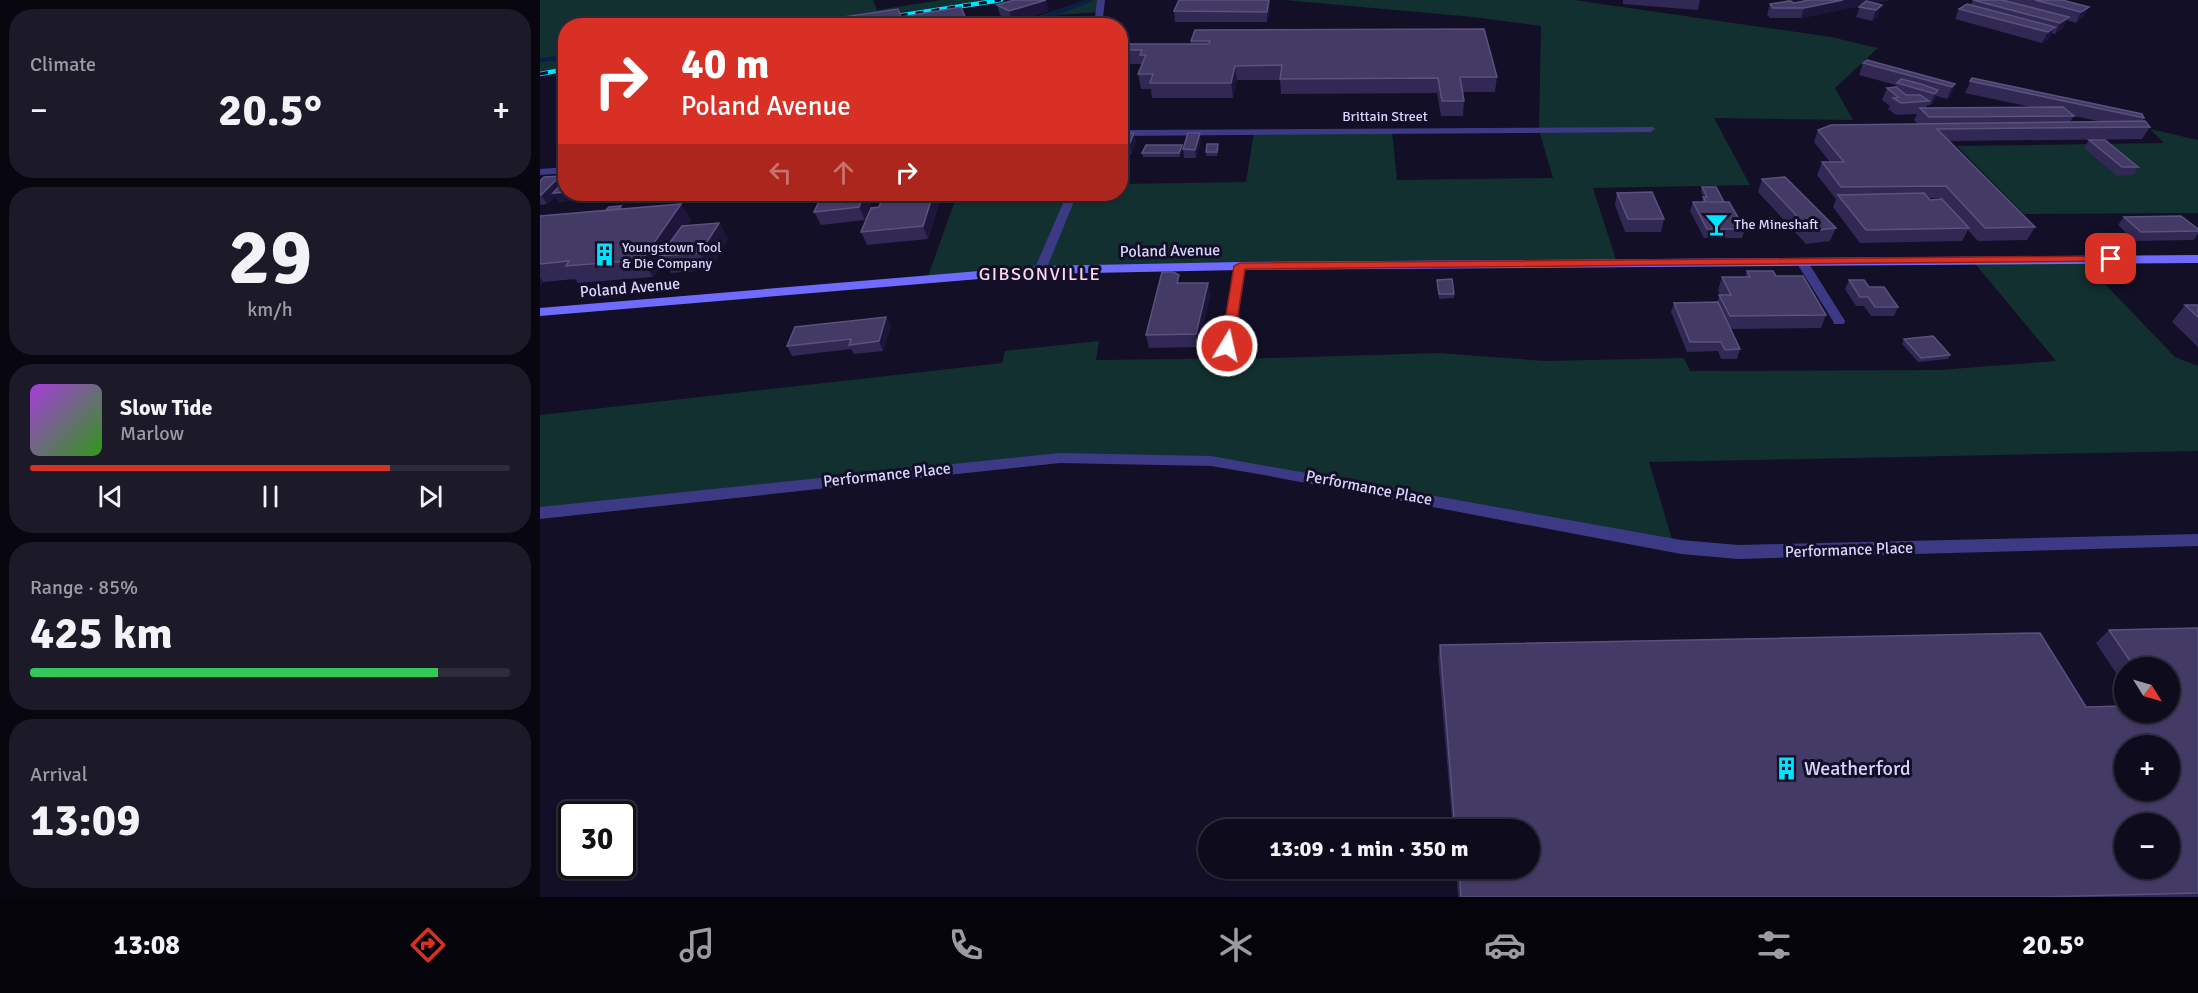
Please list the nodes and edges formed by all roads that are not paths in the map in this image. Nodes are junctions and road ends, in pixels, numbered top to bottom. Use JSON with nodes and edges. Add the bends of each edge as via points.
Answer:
{"nodes":[{"id":1,"x":1101,"y":2,"type":"edge"},
{"id":2,"x":1099,"y":18,"type":"edge"},
{"id":3,"x":1650,"y":129,"type":"dead end"},
{"id":4,"x":1128,"y":133,"type":"edge"},
{"id":5,"x":558,"y":171,"type":"edge"},
{"id":6,"x":540,"y":172,"type":"edge"},
{"id":7,"x":1069,"y":201,"type":"edge"},
{"id":8,"x":2198,"y":258,"type":"edge"},
{"id":9,"x":1803,"y":262,"type":"junction"},
{"id":10,"x":1240,"y":266,"type":"junction"},
{"id":11,"x":1040,"y":270,"type":"junction"},
{"id":12,"x":540,"y":312,"type":"edge"},
{"id":13,"x":1839,"y":321,"type":"dead end"},
{"id":14,"x":1227,"y":346,"type":"dead end"},
{"id":15,"x":540,"y":513,"type":"edge"},
{"id":16,"x":2198,"y":540,"type":"edge"}],
"edges":[{"from":1,"to":2,"type":"street"},
{"from":3,"to":4,"type":"street","name":"Brittain Street"},
{"from":5,"to":6,"type":"street"},
{"from":7,"to":11,"type":"street"},
{"from":8,"to":9,"type":"main road","name":"Poland Avenue"},
{"from":9,"to":10,"type":"main road","name":"Poland Avenue"},
{"from":9,"to":13,"type":"street"},
{"from":10,"to":11,"type":"main road","name":"Poland Avenue"},
{"from":10,"to":14,"type":"street"},
{"from":11,"to":12,"type":"main road","name":"Poland Avenue"},
{"from":15,"to":16,"type":"street","name":"Performance Place","via":[[1004,462],[1106,457],[1211,461],[1681,547],[1738,552]]}]}
